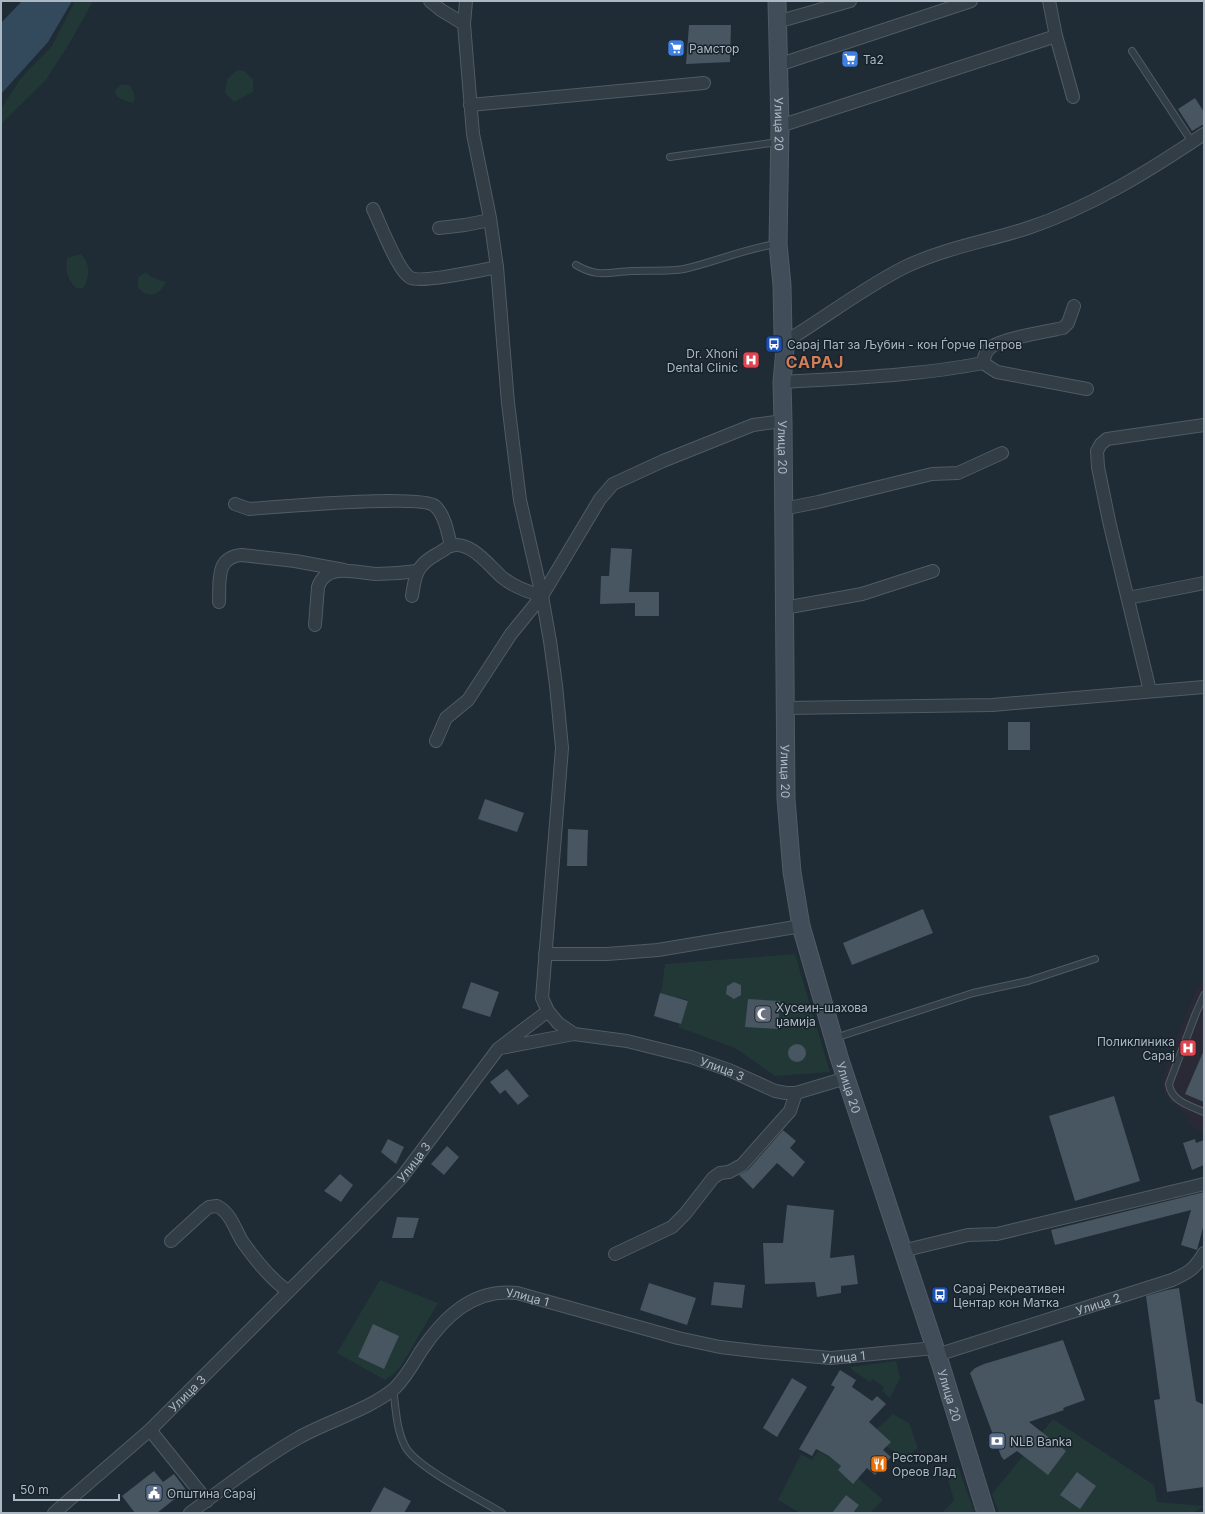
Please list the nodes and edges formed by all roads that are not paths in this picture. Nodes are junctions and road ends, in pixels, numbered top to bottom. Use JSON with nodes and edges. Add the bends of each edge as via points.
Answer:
{"nodes":[{"id":1,"x":430,"y":1,"type":"edge"},
{"id":2,"x":466,"y":1,"type":"edge"},
{"id":3,"x":777,"y":1,"type":"edge"},
{"id":4,"x":850,"y":1,"type":"edge"},
{"id":5,"x":971,"y":1,"type":"edge"},
{"id":6,"x":1049,"y":1,"type":"edge"},
{"id":7,"x":777,"y":22,"type":"junction"},
{"id":8,"x":464,"y":24,"type":"junction"},
{"id":9,"x":1056,"y":36,"type":"junction"},
{"id":10,"x":1132,"y":51,"type":"dead end"},
{"id":11,"x":778,"y":65,"type":"junction"},
{"id":12,"x":704,"y":83,"type":"dead end"},
{"id":13,"x":1073,"y":96,"type":"dead end"},
{"id":14,"x":470,"y":105,"type":"junction"},
{"id":15,"x":780,"y":134,"type":"junction"},
{"id":16,"x":1204,"y":134,"type":"edge"},
{"id":17,"x":1192,"y":142,"type":"junction"},
{"id":18,"x":670,"y":157,"type":"dead end"},
{"id":19,"x":373,"y":209,"type":"dead end"},
{"id":20,"x":490,"y":220,"type":"junction"},
{"id":21,"x":438,"y":228,"type":"dead end"},
{"id":22,"x":778,"y":244,"type":"junction"},
{"id":23,"x":576,"y":264,"type":"dead end"},
{"id":24,"x":497,"y":267,"type":"junction"},
{"id":25,"x":1074,"y":306,"type":"dead end"},
{"id":26,"x":783,"y":336,"type":"junction"},
{"id":27,"x":983,"y":362,"type":"junction"},
{"id":28,"x":782,"y":382,"type":"junction"},
{"id":29,"x":1087,"y":390,"type":"dead end"},
{"id":30,"x":783,"y":421,"type":"junction"},
{"id":31,"x":1204,"y":425,"type":"edge"},
{"id":32,"x":1002,"y":453,"type":"dead end"},
{"id":33,"x":235,"y":504,"type":"dead end"},
{"id":34,"x":783,"y":509,"type":"junction"},
{"id":35,"x":451,"y":546,"type":"junction"},
{"id":36,"x":344,"y":570,"type":"junction"},
{"id":37,"x":417,"y":571,"type":"junction"},
{"id":38,"x":933,"y":571,"type":"dead end"},
{"id":39,"x":1204,"y":583,"type":"edge"},
{"id":40,"x":412,"y":596,"type":"dead end"},
{"id":41,"x":542,"y":596,"type":"junction"},
{"id":42,"x":1128,"y":598,"type":"junction"},
{"id":43,"x":219,"y":602,"type":"dead end"},
{"id":44,"x":784,"y":608,"type":"junction"},
{"id":45,"x":316,"y":625,"type":"dead end"},
{"id":46,"x":1204,"y":687,"type":"edge"},
{"id":47,"x":1150,"y":691,"type":"junction"},
{"id":48,"x":785,"y":708,"type":"junction"},
{"id":49,"x":436,"y":741,"type":"dead end"},
{"id":50,"x":801,"y":926,"type":"junction"},
{"id":51,"x":546,"y":954,"type":"junction"},
{"id":52,"x":1095,"y":959,"type":"dead end"},
{"id":53,"x":1204,"y":995,"type":"edge"},
{"id":54,"x":548,"y":1011,"type":"junction"},
{"id":55,"x":574,"y":1034,"type":"junction"},
{"id":56,"x":833,"y":1038,"type":"junction"},
{"id":57,"x":498,"y":1049,"type":"junction"},
{"id":58,"x":846,"y":1078,"type":"junction"},
{"id":59,"x":796,"y":1093,"type":"junction"},
{"id":60,"x":1204,"y":1112,"type":"edge"},
{"id":61,"x":1204,"y":1184,"type":"edge"},
{"id":62,"x":171,"y":1241,"type":"dead end"},
{"id":63,"x":902,"y":1251,"type":"junction"},
{"id":64,"x":1204,"y":1252,"type":"edge"},
{"id":65,"x":615,"y":1254,"type":"dead end"},
{"id":66,"x":288,"y":1291,"type":"junction"},
{"id":67,"x":936,"y":1351,"type":"junction"},
{"id":68,"x":393,"y":1389,"type":"junction"},
{"id":69,"x":150,"y":1430,"type":"junction"},
{"id":70,"x":207,"y":1500,"type":"junction"},
{"id":71,"x":54,"y":1513,"type":"edge"},
{"id":72,"x":190,"y":1513,"type":"edge"},
{"id":73,"x":502,"y":1513,"type":"edge"},
{"id":74,"x":986,"y":1513,"type":"edge"}],
"edges":[{"from":1,"to":8,"type":"street"},
{"from":2,"to":8,"type":"street"},
{"from":3,"to":7,"type":"street","name":"Улица 20"},
{"from":4,"to":7,"type":"street"},
{"from":5,"to":11,"type":"street"},
{"from":6,"to":9,"type":"street"},
{"from":7,"to":11,"type":"street","name":"Улица 20"},
{"from":8,"to":14,"type":"street"},
{"from":9,"to":13,"type":"street"},
{"from":9,"to":15,"type":"street"},
{"from":10,"to":17,"type":"lane"},
{"from":11,"to":15,"type":"street","name":"Улица 20"},
{"from":12,"to":14,"type":"street"},
{"from":14,"to":20,"type":"street","via":[[473,134]]},
{"from":15,"to":18,"type":"lane"},
{"from":15,"to":22,"type":"street","name":"Улица 20"},
{"from":16,"to":17,"type":"street"},
{"from":17,"to":26,"type":"street","via":[[1103,196],[1066,214],[929,257],[882,280],[793,337]]},
{"from":19,"to":24,"type":"street","via":[[400,267],[411,278],[423,280]]},
{"from":20,"to":21,"type":"street"},
{"from":20,"to":24,"type":"street"},
{"from":22,"to":23,"type":"lane","via":[[747,250],[698,266],[666,271],[596,274]]},
{"from":22,"to":26,"type":"street","name":"Улица 20"},
{"from":24,"to":41,"type":"street","via":[[508,403],[520,500]]},
{"from":25,"to":27,"type":"street","via":[[1068,323],[1063,328],[996,345],[990,348]]},
{"from":26,"to":28,"type":"street","name":"Улица 20","via":[[785,349]]},
{"from":27,"to":28,"type":"street","via":[[951,369],[891,376]]},
{"from":27,"to":29,"type":"street","via":[[997,372]]},
{"from":28,"to":30,"type":"street","name":"Улица 20"},
{"from":30,"to":34,"type":"street","name":"Улица 20"},
{"from":30,"to":41,"type":"street","via":[[753,425],[613,484],[600,499]]},
{"from":31,"to":42,"type":"street","via":[[1107,439],[1097,451],[1109,521]]},
{"from":32,"to":34,"type":"street","via":[[958,473],[932,474]]},
{"from":33,"to":35,"type":"street","via":[[249,509],[365,502],[428,503],[440,513]]},
{"from":34,"to":44,"type":"street","name":"Улица 20"},
{"from":35,"to":37,"type":"street","via":[[426,561]]},
{"from":35,"to":41,"type":"street","via":[[474,551],[513,585]]},
{"from":36,"to":37,"type":"street","via":[[387,574]]},
{"from":36,"to":43,"type":"street","via":[[296,561],[234,556],[227,559],[220,572]]},
{"from":36,"to":45,"type":"street","via":[[324,576],[319,581]]},
{"from":37,"to":40,"type":"street"},
{"from":38,"to":44,"type":"street","via":[[862,594]]},
{"from":39,"to":42,"type":"street"},
{"from":41,"to":49,"type":"street","via":[[511,634],[468,700],[446,718]]},
{"from":41,"to":51,"type":"street","via":[[556,685],[562,748]]},
{"from":42,"to":47,"type":"street"},
{"from":44,"to":48,"type":"street","name":"Улица 20"},
{"from":46,"to":47,"type":"street"},
{"from":47,"to":48,"type":"street","via":[[992,704]]},
{"from":48,"to":50,"type":"street","name":"Улица 20","via":[[786,799],[792,872]]},
{"from":50,"to":51,"type":"street","via":[[658,950],[607,954]]},
{"from":50,"to":56,"type":"street","name":"Улица 20"},
{"from":51,"to":54,"type":"street","via":[[542,998]]},
{"from":52,"to":56,"type":"lane","via":[[1028,981],[973,993]]},
{"from":53,"to":60,"type":"lane","via":[[1169,1084],[1173,1096]]},
{"from":54,"to":55,"type":"street","via":[[558,1023]]},
{"from":54,"to":57,"type":"street"},
{"from":55,"to":57,"type":"street","name":"Улица 3"},
{"from":55,"to":59,"type":"street","name":"Улица 3","via":[[627,1041],[683,1055],[729,1070],[775,1091]]},
{"from":56,"to":58,"type":"street","name":"Улица 20"},
{"from":57,"to":66,"type":"street","name":"Улица 3","via":[[402,1177]]},
{"from":58,"to":59,"type":"street","name":"Улица 3"},
{"from":58,"to":63,"type":"street","name":"Улица 20"},
{"from":59,"to":65,"type":"street","via":[[790,1111],[742,1165],[713,1178],[672,1227]]},
{"from":61,"to":63,"type":"street","via":[[997,1234],[968,1235]]},
{"from":62,"to":66,"type":"street","via":[[205,1210],[217,1206],[226,1213],[242,1241],[270,1276]]},
{"from":63,"to":67,"type":"street","name":"Улица 20"},
{"from":64,"to":67,"type":"street","name":"Улица 2","via":[[1198,1264],[1188,1273],[1172,1280]]},
{"from":66,"to":69,"type":"street","name":"Улица 3"},
{"from":67,"to":68,"type":"street","name":"Улица 1","via":[[831,1358],[720,1347],[678,1338],[517,1293],[500,1293],[479,1297],[461,1306],[440,1326],[404,1379]]},
{"from":67,"to":74,"type":"street","name":"Улица 20"},
{"from":68,"to":70,"type":"street","name":"Улица 1","via":[[292,1442],[248,1469]]},
{"from":68,"to":73,"type":"lane","via":[[400,1434],[413,1458]]},
{"from":69,"to":70,"type":"street"},
{"from":69,"to":71,"type":"street","name":"Улица 3"},
{"from":70,"to":72,"type":"street","name":"Улица 1"}]}
